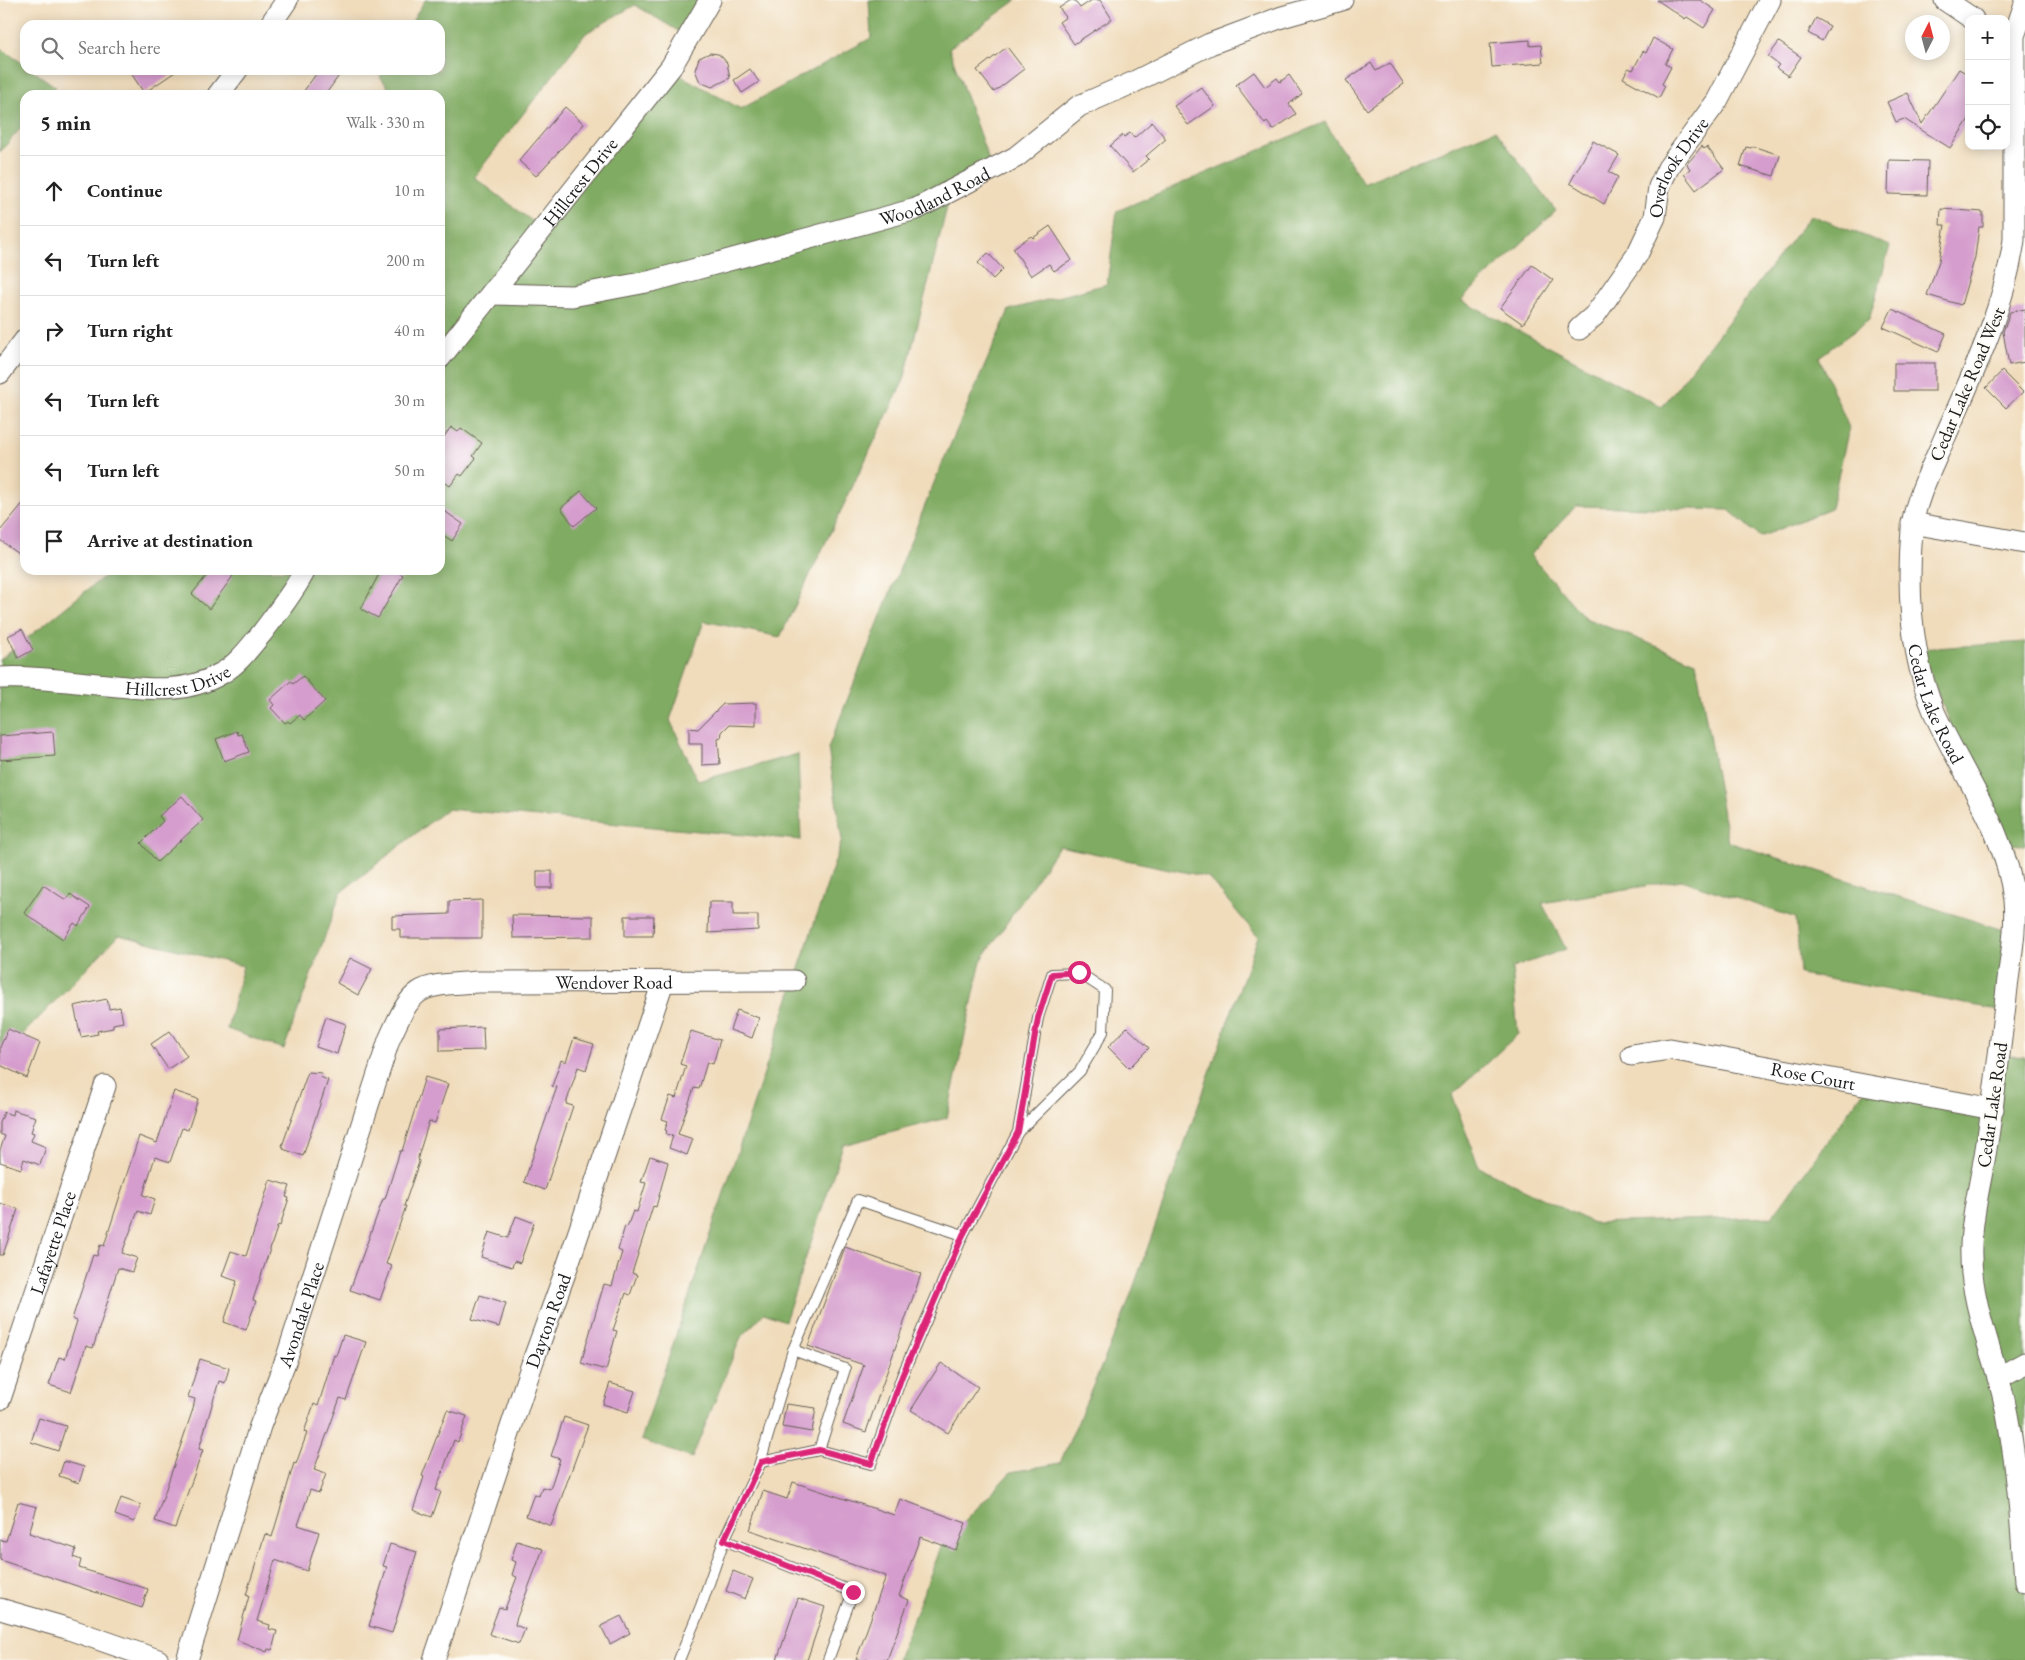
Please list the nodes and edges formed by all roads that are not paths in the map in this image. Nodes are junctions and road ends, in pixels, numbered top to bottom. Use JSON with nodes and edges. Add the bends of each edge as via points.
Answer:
{"nodes":[{"id":1,"x":287,"y":0,"type":"edge"},
{"id":2,"x":710,"y":0,"type":"edge"},
{"id":3,"x":1342,"y":0,"type":"edge"},
{"id":4,"x":1770,"y":0,"type":"edge"},
{"id":5,"x":1945,"y":0,"type":"edge"},
{"id":6,"x":2025,"y":4,"type":"edge"},
{"id":7,"x":1967,"y":15,"type":"edge"},
{"id":8,"x":273,"y":20,"type":"edge"},
{"id":9,"x":2010,"y":44,"type":"edge"},
{"id":10,"x":233,"y":75,"type":"edge"},
{"id":11,"x":222,"y":90,"type":"edge"},
{"id":12,"x":491,"y":294,"type":"junction"},
{"id":13,"x":1579,"y":329,"type":"dead end"},
{"id":14,"x":20,"y":346,"type":"edge"},
{"id":15,"x":445,"y":352,"type":"edge"},
{"id":16,"x":0,"y":372,"type":"edge"},
{"id":17,"x":1912,"y":523,"type":"junction"},
{"id":18,"x":2025,"y":543,"type":"edge"},
{"id":19,"x":302,"y":575,"type":"edge"},
{"id":20,"x":0,"y":678,"type":"edge"},
{"id":21,"x":794,"y":981,"type":"dead end"},
{"id":22,"x":663,"y":982,"type":"junction"},
{"id":23,"x":434,"y":985,"type":"joint"},
{"id":24,"x":1632,"y":1055,"type":"dead end"},
{"id":25,"x":105,"y":1086,"type":"dead end"},
{"id":26,"x":1993,"y":1108,"type":"junction"},
{"id":27,"x":1018,"y":1132,"type":"junction"},
{"id":28,"x":963,"y":1235,"type":"junction"},
{"id":29,"x":793,"y":1350,"type":"junction"},
{"id":30,"x":2025,"y":1363,"type":"edge"},
{"id":31,"x":1998,"y":1378,"type":"junction"},
{"id":32,"x":0,"y":1399,"type":"edge"},
{"id":33,"x":819,"y":1450,"type":"junction"},
{"id":34,"x":758,"y":1467,"type":"junction"},
{"id":35,"x":724,"y":1540,"type":"junction"},
{"id":36,"x":2025,"y":1582,"type":"edge"},
{"id":37,"x":0,"y":1608,"type":"edge"},
{"id":38,"x":158,"y":1660,"type":"edge"},
{"id":39,"x":187,"y":1660,"type":"edge"},
{"id":40,"x":434,"y":1660,"type":"edge"},
{"id":41,"x":679,"y":1660,"type":"edge"},
{"id":42,"x":828,"y":1660,"type":"edge"}],
"edges":[{"from":1,"to":8,"type":"street"},
{"from":2,"to":12,"type":"street","name":"Hillcrest Drive","via":[[671,67]]},
{"from":3,"to":12,"type":"street","name":"Woodland Road","via":[[1282,17],[1210,44],[1078,106],[1016,157],[916,209],[643,282],[572,296]]},
{"from":4,"to":13,"type":"street","name":"Overlook Drive","via":[[1717,101],[1668,168],[1659,187],[1655,217],[1636,254],[1595,315]]},
{"from":5,"to":7,"type":"street"},
{"from":6,"to":9,"type":"street","name":"Cedar Lake Road West"},
{"from":9,"to":17,"type":"street","name":"Cedar Lake Road West","via":[[2014,240],[2009,273],[2000,305],[1926,480]]},
{"from":10,"to":11,"type":"street"},
{"from":12,"to":15,"type":"street","name":"Hillcrest Drive"},
{"from":14,"to":16,"type":"street"},
{"from":17,"to":18,"type":"street"},
{"from":17,"to":26,"type":"street","name":"Cedar Lake Road","via":[[1908,590],[1915,647],[1923,679],[1938,718],[1997,835],[2008,867],[2014,900],[2014,933]]},
{"from":19,"to":20,"type":"street","name":"Hillcrest Drive","via":[[242,657],[223,673],[201,684],[152,690],[26,677]]},
{"from":21,"to":22,"type":"street","name":"Wendover Road"},
{"from":22,"to":23,"type":"street","name":"Wendover Road"},
{"from":22,"to":40,"type":"street","name":"Dayton Road","via":[[532,1362]]},
{"from":23,"to":39,"type":"street","name":"Avondale Place","via":[[416,992],[403,1008],[389,1040],[287,1356],[260,1426]]},
{"from":24,"to":26,"type":"street","name":"Rose Court","via":[[1670,1049]]},
{"from":25,"to":32,"type":"street","name":"Lafayette Place"},
{"from":26,"to":31,"type":"street","name":"Cedar Lake Road","via":[[1971,1246],[1978,1312]]},
{"from":27,"to":27,"type":"lane","via":[[1080,1071],[1103,1032],[1105,990],[1079,972],[1052,974],[1038,1018]]},
{"from":27,"to":28,"type":"lane"},
{"from":28,"to":29,"type":"lane","via":[[858,1200]]},
{"from":28,"to":33,"type":"lane","via":[[902,1376],[871,1464]]},
{"from":29,"to":33,"type":"lane","via":[[846,1369]]},
{"from":29,"to":34,"type":"lane"},
{"from":30,"to":31,"type":"street"},
{"from":31,"to":36,"type":"street","name":"Cedar Lake Road","via":[[2012,1444]]},
{"from":33,"to":34,"type":"lane","via":[[761,1462]]},
{"from":34,"to":35,"type":"lane"},
{"from":35,"to":41,"type":"lane"},
{"from":35,"to":42,"type":"lane","via":[[853,1592]]},
{"from":37,"to":38,"type":"street"}]}
